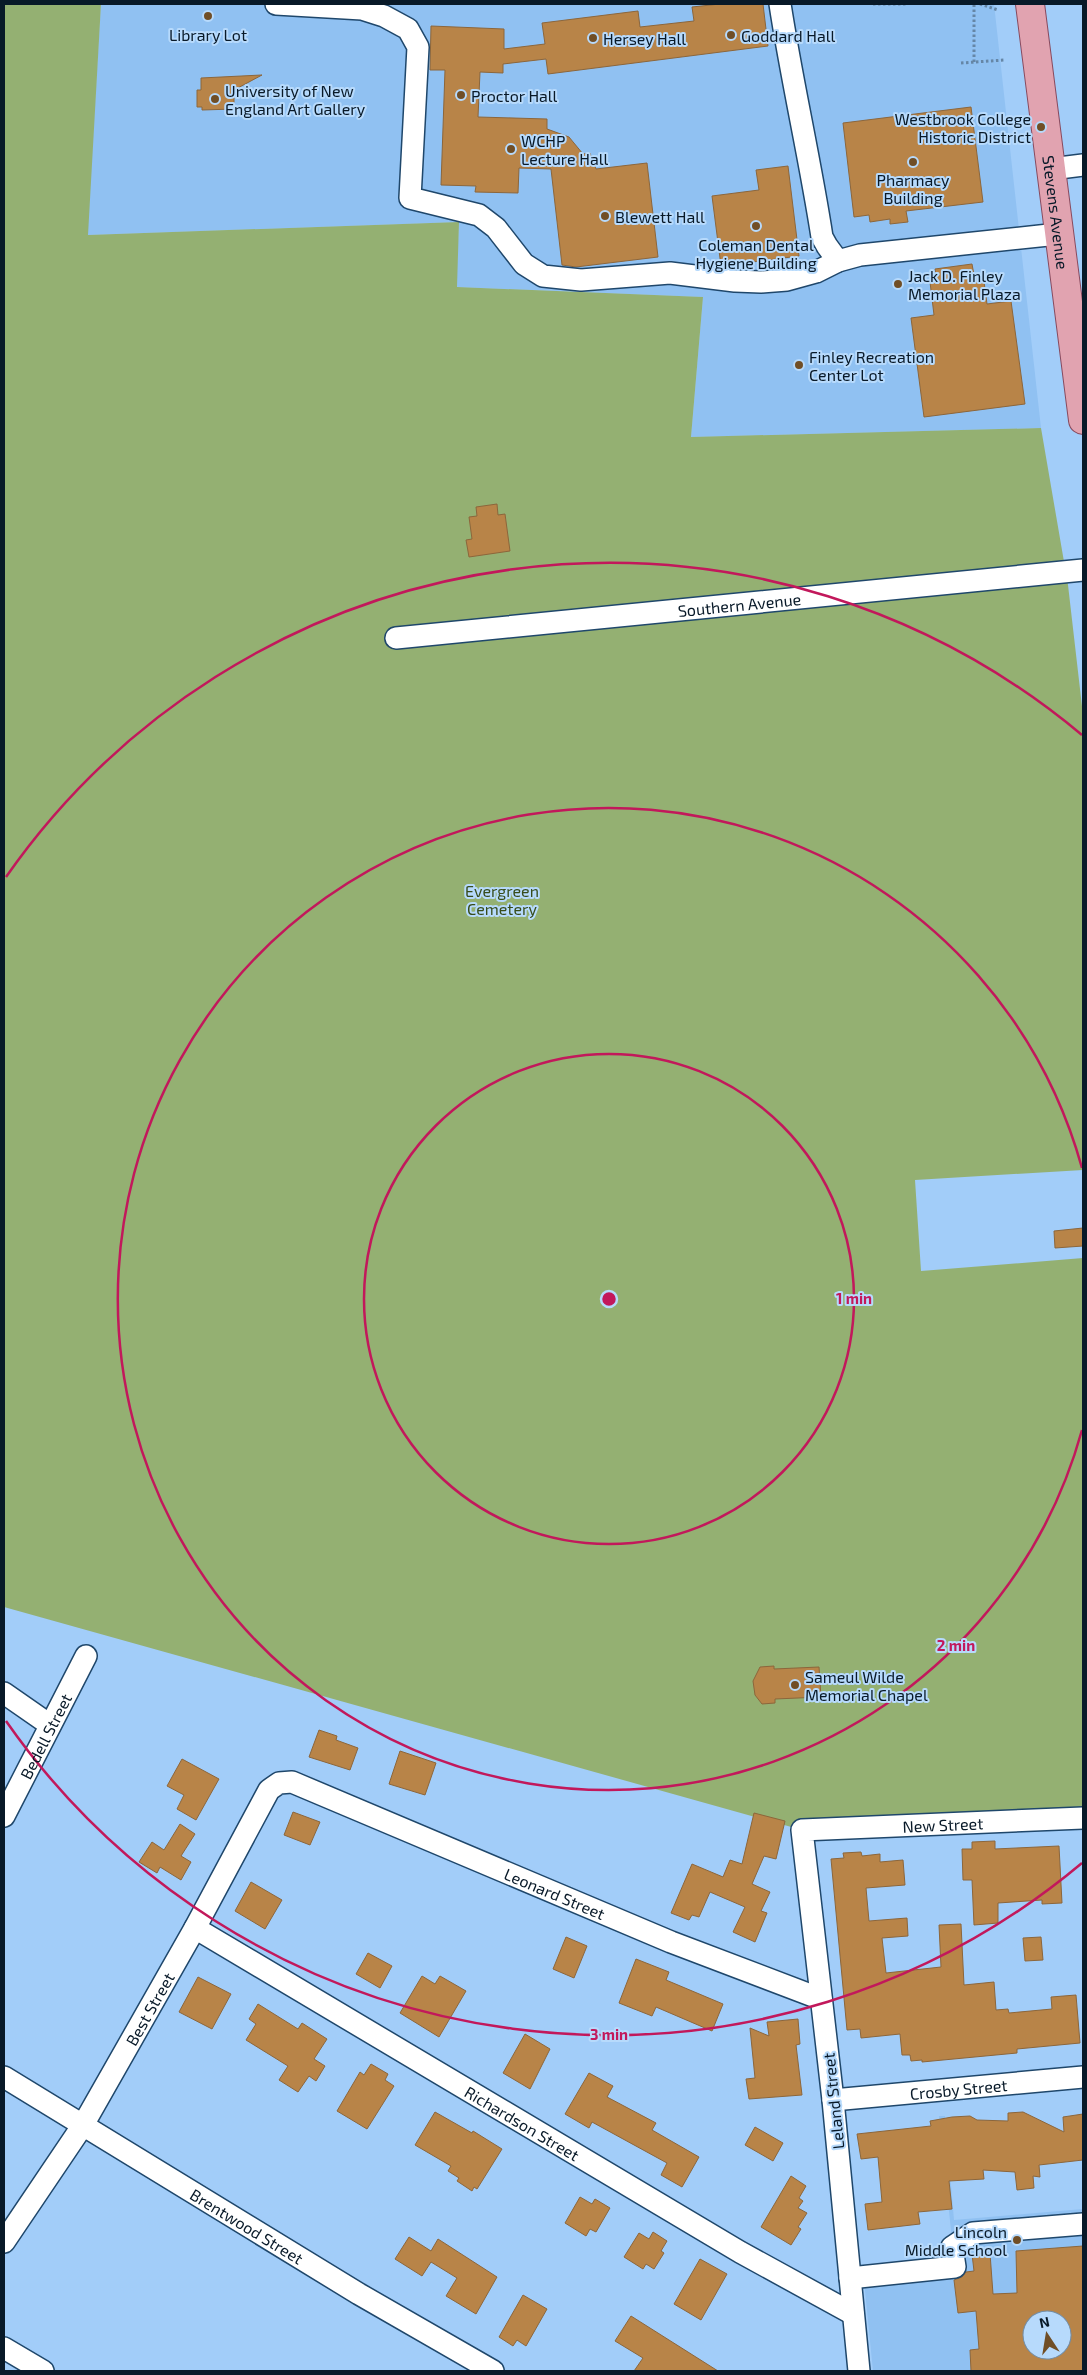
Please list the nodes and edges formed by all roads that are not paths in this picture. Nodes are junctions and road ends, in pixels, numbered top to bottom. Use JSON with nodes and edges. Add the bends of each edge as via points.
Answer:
{"nodes":[{"id":1,"x":276,"y":4,"type":"edge"},
{"id":2,"x":780,"y":4,"type":"edge"},
{"id":3,"x":1030,"y":4,"type":"edge"},
{"id":4,"x":1083,"y":166,"type":"edge"},
{"id":5,"x":1050,"y":169,"type":"junction"},
{"id":6,"x":1058,"y":234,"type":"junction"},
{"id":7,"x":838,"y":261,"type":"junction"},
{"id":8,"x":1075,"y":304,"type":"edge"},
{"id":9,"x":1083,"y":420,"type":"edge"},
{"id":10,"x":1083,"y":570,"type":"edge"},
{"id":11,"x":396,"y":638,"type":"dead end"},
{"id":12,"x":86,"y":1656,"type":"dead end"},
{"id":13,"x":4,"y":1693,"type":"edge"},
{"id":14,"x":50,"y":1725,"type":"junction"},
{"id":15,"x":292,"y":1782,"type":"joint"},
{"id":16,"x":4,"y":1816,"type":"edge"},
{"id":17,"x":1083,"y":1818,"type":"edge"},
{"id":18,"x":802,"y":1830,"type":"joint"},
{"id":19,"x":195,"y":1928,"type":"junction"},
{"id":20,"x":821,"y":1999,"type":"junction"},
{"id":21,"x":4,"y":2077,"type":"edge"},
{"id":22,"x":1083,"y":2077,"type":"edge"},
{"id":23,"x":833,"y":2100,"type":"junction"},
{"id":24,"x":84,"y":2125,"type":"junction"},
{"id":25,"x":1083,"y":2224,"type":"edge"},
{"id":26,"x":4,"y":2242,"type":"edge"},
{"id":27,"x":850,"y":2278,"type":"junction"},
{"id":28,"x":853,"y":2314,"type":"junction"},
{"id":29,"x":4,"y":2348,"type":"edge"},
{"id":30,"x":43,"y":2371,"type":"edge"},
{"id":31,"x":493,"y":2371,"type":"edge"},
{"id":32,"x":859,"y":2371,"type":"edge"}],
"edges":[{"from":1,"to":7,"type":"street","via":[[362,9],[408,29],[418,47],[410,198],[479,215],[496,228],[524,264],[543,276],[581,280],[670,273],[735,281],[788,280]]},
{"from":2,"to":7,"type":"street","via":[[822,237]]},
{"from":3,"to":5,"type":"main road","name":"Stevens Avenue"},
{"from":4,"to":5,"type":"street"},
{"from":5,"to":6,"type":"main road","name":"Stevens Avenue"},
{"from":6,"to":7,"type":"street","via":[[860,255]]},
{"from":6,"to":8,"type":"main road","name":"Stevens Avenue"},
{"from":8,"to":9,"type":"main road","name":"Stevens Avenue"},
{"from":10,"to":11,"type":"street","name":"Southern Avenue"},
{"from":12,"to":14,"type":"street","name":"Bedell Street"},
{"from":13,"to":14,"type":"street"},
{"from":14,"to":16,"type":"street","name":"Bedell Street"},
{"from":15,"to":19,"type":"street","name":"Best Street","via":[[279,1783],[270,1790]]},
{"from":15,"to":20,"type":"street","name":"Leonard Street","via":[[672,1942]]},
{"from":17,"to":18,"type":"street","name":"New Street"},
{"from":18,"to":20,"type":"street","name":"Leland Street"},
{"from":19,"to":24,"type":"street","name":"Best Street"},
{"from":19,"to":28,"type":"street","name":"Richardson Street","via":[[740,2252]]},
{"from":20,"to":23,"type":"street","name":"Leland Street"},
{"from":21,"to":24,"type":"street","name":"Brentwood Street"},
{"from":22,"to":23,"type":"street","name":"Crosby Street"},
{"from":23,"to":27,"type":"street","name":"Leland Street"},
{"from":24,"to":26,"type":"street","name":"Best Street"},
{"from":24,"to":31,"type":"street","name":"Brentwood Street","via":[[359,2294]]},
{"from":25,"to":27,"type":"street","via":[[974,2234],[952,2247],[955,2267]]},
{"from":27,"to":28,"type":"street","name":"Leland Street"},
{"from":28,"to":32,"type":"street","name":"Leland Street"},
{"from":29,"to":30,"type":"street"}]}
